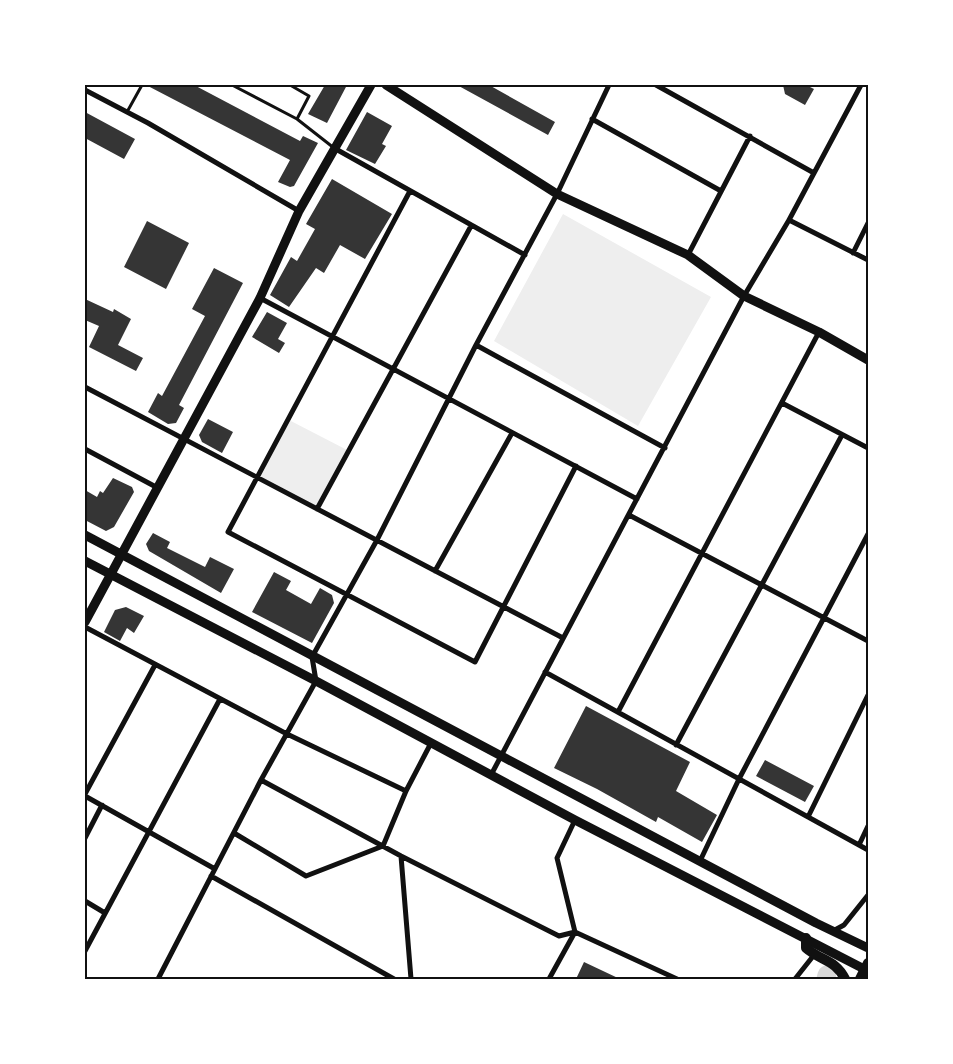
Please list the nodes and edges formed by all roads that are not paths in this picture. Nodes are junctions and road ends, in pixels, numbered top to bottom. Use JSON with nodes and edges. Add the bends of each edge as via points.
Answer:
{"nodes":[{"id":1,"x":142,"y":85,"type":"edge"},
{"id":2,"x":232,"y":85,"type":"edge"},
{"id":3,"x":290,"y":85,"type":"edge"},
{"id":4,"x":371,"y":85,"type":"edge"},
{"id":5,"x":386,"y":85,"type":"edge"},
{"id":6,"x":609,"y":85,"type":"edge"},
{"id":7,"x":656,"y":85,"type":"edge"},
{"id":8,"x":862,"y":85,"type":"edge"},
{"id":9,"x":85,"y":90,"type":"edge"},
{"id":10,"x":127,"y":112,"type":"junction"},
{"id":11,"x":297,"y":119,"type":"junction"},
{"id":12,"x":592,"y":119,"type":"junction"},
{"id":13,"x":750,"y":136,"type":"junction"},
{"id":14,"x":334,"y":148,"type":"junction"},
{"id":15,"x":814,"y":173,"type":"junction"},
{"id":16,"x":721,"y":191,"type":"junction"},
{"id":17,"x":410,"y":192,"type":"junction"},
{"id":18,"x":557,"y":194,"type":"junction"},
{"id":19,"x":299,"y":211,"type":"junction"},
{"id":20,"x":789,"y":220,"type":"junction"},
{"id":21,"x":868,"y":223,"type":"edge"},
{"id":22,"x":471,"y":226,"type":"junction"},
{"id":23,"x":853,"y":252,"type":"junction"},
{"id":24,"x":525,"y":255,"type":"junction"},
{"id":25,"x":688,"y":255,"type":"junction"},
{"id":26,"x":868,"y":260,"type":"edge"},
{"id":27,"x":744,"y":296,"type":"junction"},
{"id":28,"x":260,"y":298,"type":"junction"},
{"id":29,"x":820,"y":332,"type":"junction"},
{"id":30,"x":332,"y":335,"type":"junction"},
{"id":31,"x":476,"y":345,"type":"junction"},
{"id":32,"x":868,"y":360,"type":"edge"},
{"id":33,"x":391,"y":370,"type":"junction"},
{"id":34,"x":85,"y":386,"type":"edge"},
{"id":35,"x":449,"y":398,"type":"junction"},
{"id":36,"x":782,"y":403,"type":"junction"},
{"id":37,"x":512,"y":433,"type":"junction"},
{"id":38,"x":842,"y":435,"type":"junction"},
{"id":39,"x":183,"y":438,"type":"junction"},
{"id":40,"x":665,"y":448,"type":"junction"},
{"id":41,"x":868,"y":448,"type":"edge"},
{"id":42,"x":85,"y":449,"type":"edge"},
{"id":43,"x":576,"y":466,"type":"junction"},
{"id":44,"x":257,"y":479,"type":"junction"},
{"id":45,"x":156,"y":487,"type":"junction"},
{"id":46,"x":637,"y":499,"type":"junction"},
{"id":47,"x":317,"y":509,"type":"junction"},
{"id":48,"x":629,"y":515,"type":"junction"},
{"id":49,"x":868,"y":534,"type":"edge"},
{"id":50,"x":85,"y":535,"type":"edge"},
{"id":51,"x":377,"y":540,"type":"junction"},
{"id":52,"x":121,"y":554,"type":"junction"},
{"id":53,"x":702,"y":554,"type":"junction"},
{"id":54,"x":85,"y":561,"type":"edge"},
{"id":55,"x":435,"y":571,"type":"junction"},
{"id":56,"x":111,"y":575,"type":"junction"},
{"id":57,"x":762,"y":585,"type":"junction"},
{"id":58,"x":348,"y":593,"type":"junction"},
{"id":59,"x":503,"y":606,"type":"junction"},
{"id":60,"x":824,"y":618,"type":"junction"},
{"id":61,"x":85,"y":622,"type":"edge"},
{"id":62,"x":85,"y":627,"type":"edge"},
{"id":63,"x":563,"y":638,"type":"junction"},
{"id":64,"x":868,"y":641,"type":"edge"},
{"id":65,"x":312,"y":657,"type":"junction"},
{"id":66,"x":156,"y":666,"type":"junction"},
{"id":67,"x":544,"y":672,"type":"junction"},
{"id":68,"x":316,"y":681,"type":"junction"},
{"id":69,"x":868,"y":695,"type":"edge"},
{"id":70,"x":220,"y":700,"type":"junction"},
{"id":71,"x":618,"y":712,"type":"junction"},
{"id":72,"x":287,"y":734,"type":"junction"},
{"id":73,"x":432,"y":743,"type":"junction"},
{"id":74,"x":676,"y":745,"type":"junction"},
{"id":75,"x":502,"y":754,"type":"junction"},
{"id":76,"x":491,"y":775,"type":"junction"},
{"id":77,"x":739,"y":779,"type":"junction"},
{"id":78,"x":261,"y":780,"type":"junction"},
{"id":79,"x":406,"y":791,"type":"junction"},
{"id":80,"x":85,"y":795,"type":"edge"},
{"id":81,"x":102,"y":805,"type":"junction"},
{"id":82,"x":808,"y":817,"type":"junction"},
{"id":83,"x":575,"y":820,"type":"junction"},
{"id":84,"x":868,"y":826,"type":"edge"},
{"id":85,"x":148,"y":832,"type":"junction"},
{"id":86,"x":234,"y":833,"type":"junction"},
{"id":87,"x":85,"y":838,"type":"edge"},
{"id":88,"x":859,"y":845,"type":"junction"},
{"id":89,"x":383,"y":846,"type":"junction"},
{"id":90,"x":868,"y":850,"type":"edge"},
{"id":91,"x":402,"y":856,"type":"junction"},
{"id":92,"x":700,"y":861,"type":"junction"},
{"id":93,"x":215,"y":869,"type":"junction"},
{"id":94,"x":211,"y":876,"type":"junction"},
{"id":95,"x":868,"y":895,"type":"edge"},
{"id":96,"x":85,"y":901,"type":"edge"},
{"id":97,"x":105,"y":913,"type":"junction"},
{"id":98,"x":833,"y":931,"type":"junction"},
{"id":99,"x":575,"y":932,"type":"junction"},
{"id":100,"x":806,"y":938,"type":"junction"},
{"id":101,"x":868,"y":948,"type":"edge"},
{"id":102,"x":85,"y":951,"type":"edge"},
{"id":103,"x":814,"y":955,"type":"junction"},
{"id":104,"x":867,"y":968,"type":"edge"},
{"id":105,"x":158,"y":979,"type":"edge"},
{"id":106,"x":394,"y":979,"type":"edge"},
{"id":107,"x":411,"y":979,"type":"edge"},
{"id":108,"x":548,"y":979,"type":"edge"},
{"id":109,"x":677,"y":979,"type":"edge"},
{"id":110,"x":795,"y":979,"type":"edge"},
{"id":111,"x":845,"y":979,"type":"edge"},
{"id":112,"x":860,"y":979,"type":"edge"}],
"edges":[{"from":1,"to":10,"type":"lane"},
{"from":2,"to":11,"type":"lane"},
{"from":3,"to":11,"type":"lane","via":[[309,96]]},
{"from":4,"to":14,"type":"street"},
{"from":5,"to":18,"type":"street"},
{"from":6,"to":12,"type":"street"},
{"from":7,"to":13,"type":"street"},
{"from":8,"to":15,"type":"street"},
{"from":9,"to":10,"type":"street"},
{"from":10,"to":19,"type":"street"},
{"from":11,"to":14,"type":"lane"},
{"from":12,"to":16,"type":"street"},
{"from":12,"to":18,"type":"street"},
{"from":13,"to":15,"type":"street"},
{"from":13,"to":16,"type":"street"},
{"from":14,"to":17,"type":"street"},
{"from":14,"to":19,"type":"street"},
{"from":15,"to":20,"type":"street"},
{"from":16,"to":25,"type":"street"},
{"from":17,"to":22,"type":"street"},
{"from":17,"to":30,"type":"street"},
{"from":18,"to":24,"type":"street"},
{"from":18,"to":25,"type":"street"},
{"from":19,"to":28,"type":"street"},
{"from":20,"to":23,"type":"street"},
{"from":20,"to":27,"type":"street"},
{"from":21,"to":23,"type":"street"},
{"from":22,"to":24,"type":"street"},
{"from":22,"to":33,"type":"street"},
{"from":23,"to":26,"type":"street"},
{"from":24,"to":31,"type":"street"},
{"from":25,"to":27,"type":"street"},
{"from":27,"to":29,"type":"street"},
{"from":27,"to":40,"type":"street"},
{"from":28,"to":30,"type":"street"},
{"from":28,"to":39,"type":"street"},
{"from":29,"to":32,"type":"street"},
{"from":29,"to":36,"type":"street"},
{"from":30,"to":33,"type":"street"},
{"from":30,"to":44,"type":"street"},
{"from":31,"to":35,"type":"street"},
{"from":31,"to":40,"type":"street"},
{"from":33,"to":35,"type":"street"},
{"from":33,"to":47,"type":"street"},
{"from":34,"to":39,"type":"street"},
{"from":35,"to":37,"type":"street"},
{"from":35,"to":51,"type":"street"},
{"from":36,"to":38,"type":"street"},
{"from":36,"to":53,"type":"street"},
{"from":37,"to":43,"type":"street"},
{"from":37,"to":55,"type":"street"},
{"from":38,"to":41,"type":"street"},
{"from":38,"to":57,"type":"street"},
{"from":39,"to":44,"type":"street"},
{"from":39,"to":45,"type":"street"},
{"from":40,"to":46,"type":"street"},
{"from":42,"to":45,"type":"street"},
{"from":43,"to":46,"type":"street"},
{"from":43,"to":59,"type":"street"},
{"from":44,"to":47,"type":"street"},
{"from":44,"to":58,"type":"street","via":[[228,532]]},
{"from":45,"to":52,"type":"street"},
{"from":46,"to":48,"type":"street"},
{"from":47,"to":51,"type":"street"},
{"from":48,"to":53,"type":"street"},
{"from":48,"to":63,"type":"street"},
{"from":49,"to":60,"type":"street"},
{"from":50,"to":52,"type":"street"},
{"from":51,"to":55,"type":"street"},
{"from":51,"to":58,"type":"street"},
{"from":52,"to":56,"type":"street"},
{"from":52,"to":65,"type":"street"},
{"from":53,"to":57,"type":"street"},
{"from":53,"to":71,"type":"street"},
{"from":54,"to":56,"type":"street"},
{"from":55,"to":59,"type":"street"},
{"from":56,"to":61,"type":"street"},
{"from":56,"to":68,"type":"street"},
{"from":57,"to":60,"type":"street"},
{"from":57,"to":74,"type":"street"},
{"from":58,"to":59,"type":"street","via":[[475,662]]},
{"from":58,"to":65,"type":"street"},
{"from":59,"to":63,"type":"street"},
{"from":60,"to":64,"type":"street"},
{"from":60,"to":77,"type":"street"},
{"from":62,"to":66,"type":"street"},
{"from":63,"to":67,"type":"street"},
{"from":65,"to":68,"type":"street"},
{"from":65,"to":75,"type":"street"},
{"from":66,"to":70,"type":"street"},
{"from":66,"to":80,"type":"street"},
{"from":67,"to":71,"type":"street"},
{"from":67,"to":75,"type":"street"},
{"from":68,"to":72,"type":"street"},
{"from":68,"to":73,"type":"street"},
{"from":69,"to":82,"type":"street"},
{"from":70,"to":72,"type":"street"},
{"from":70,"to":85,"type":"street"},
{"from":71,"to":74,"type":"street"},
{"from":72,"to":78,"type":"street"},
{"from":72,"to":79,"type":"street"},
{"from":73,"to":76,"type":"street"},
{"from":73,"to":79,"type":"street"},
{"from":74,"to":77,"type":"street"},
{"from":75,"to":76,"type":"street"},
{"from":75,"to":92,"type":"street"},
{"from":76,"to":83,"type":"street"},
{"from":77,"to":82,"type":"street"},
{"from":77,"to":92,"type":"street"},
{"from":78,"to":86,"type":"street"},
{"from":78,"to":89,"type":"street"},
{"from":79,"to":89,"type":"street"},
{"from":80,"to":81,"type":"street"},
{"from":81,"to":85,"type":"street"},
{"from":81,"to":87,"type":"street"},
{"from":82,"to":88,"type":"street"},
{"from":83,"to":99,"type":"street","via":[[557,858]]},
{"from":83,"to":100,"type":"street"},
{"from":84,"to":88,"type":"street"},
{"from":85,"to":93,"type":"street"},
{"from":85,"to":97,"type":"street"},
{"from":86,"to":89,"type":"street","via":[[306,876]]},
{"from":86,"to":93,"type":"street"},
{"from":88,"to":90,"type":"street"},
{"from":89,"to":91,"type":"street"},
{"from":91,"to":99,"type":"street","via":[[559,936]]},
{"from":91,"to":107,"type":"street"},
{"from":92,"to":98,"type":"street"},
{"from":93,"to":94,"type":"street"},
{"from":94,"to":105,"type":"street"},
{"from":94,"to":106,"type":"street"},
{"from":95,"to":98,"type":"street","via":[[844,925]]},
{"from":96,"to":97,"type":"street"},
{"from":97,"to":102,"type":"street"},
{"from":98,"to":101,"type":"street"},
{"from":99,"to":108,"type":"street"},
{"from":99,"to":109,"type":"street"},
{"from":100,"to":103,"type":"main road","via":[[806,948]]},
{"from":100,"to":104,"type":"street"},
{"from":103,"to":110,"type":"street"},
{"from":103,"to":111,"type":"main road","via":[[838,966]]},
{"from":104,"to":112,"type":"main road"}]}
